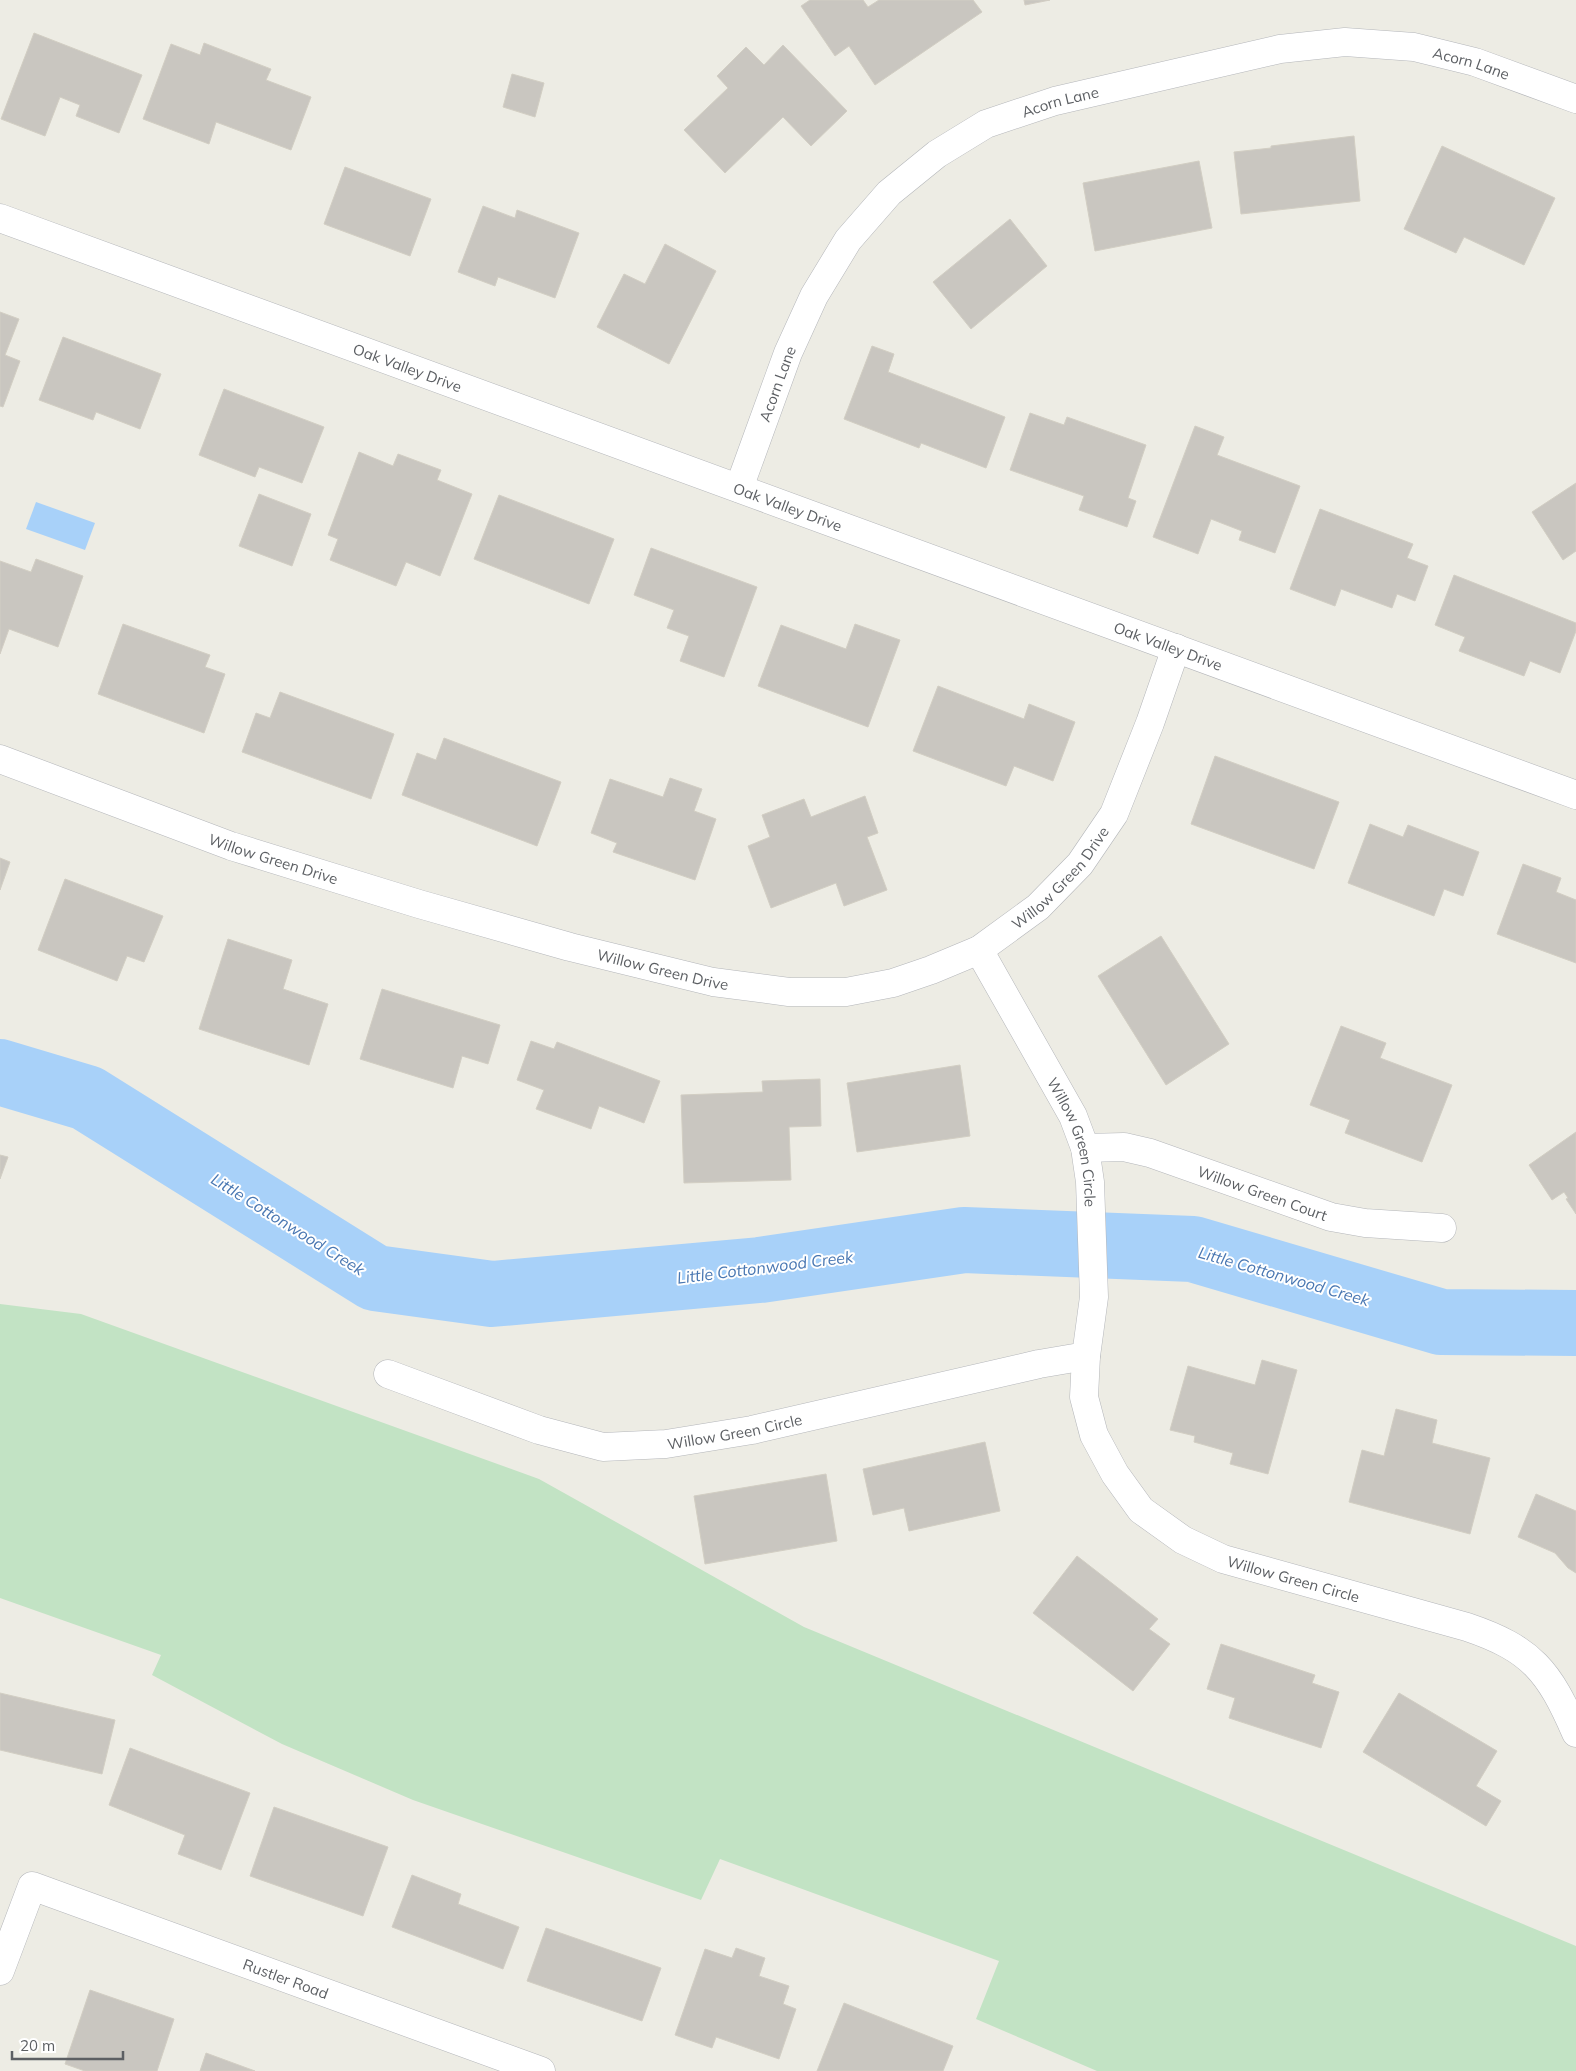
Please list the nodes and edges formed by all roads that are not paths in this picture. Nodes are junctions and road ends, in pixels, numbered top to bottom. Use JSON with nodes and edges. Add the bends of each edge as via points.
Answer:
{"nodes":[{"id":1,"x":1576,"y":99,"type":"edge"},
{"id":2,"x":0,"y":218,"type":"edge"},
{"id":3,"x":739,"y":488,"type":"junction"},
{"id":4,"x":1176,"y":648,"type":"junction"},
{"id":5,"x":0,"y":759,"type":"edge"},
{"id":6,"x":1576,"y":795,"type":"edge"},
{"id":7,"x":979,"y":950,"type":"junction"},
{"id":8,"x":1085,"y":1148,"type":"junction"},
{"id":9,"x":1442,"y":1228,"type":"dead end"},
{"id":10,"x":1086,"y":1356,"type":"junction"},
{"id":11,"x":388,"y":1374,"type":"dead end"},
{"id":12,"x":1576,"y":1733,"type":"edge"},
{"id":13,"x":0,"y":1971,"type":"edge"},
{"id":14,"x":541,"y":2071,"type":"edge"}],
"edges":[{"from":1,"to":3,"type":"street","name":"Acorn Lane","via":[[1475,62],[1414,47],[1345,42],[1271,51],[1055,101],[986,124],[937,154],[889,193],[848,240],[814,296],[792,345]]},
{"from":2,"to":3,"type":"street","name":"Oak Valley Drive"},
{"from":3,"to":4,"type":"street","name":"Oak Valley Drive"},
{"from":4,"to":6,"type":"street","name":"Oak Valley Drive"},
{"from":4,"to":7,"type":"street","name":"Willow Green Drive","via":[[1114,814],[1080,864],[1038,907]]},
{"from":5,"to":7,"type":"street","name":"Willow Green Drive","via":[[231,846],[560,944],[713,982],[789,992],[846,992],[931,970]]},
{"from":7,"to":8,"type":"street","name":"Willow Green Circle","via":[[1073,1116]]},
{"from":8,"to":9,"type":"street","name":"Willow Green Court","via":[[1124,1147],[1150,1153],[1330,1218]]},
{"from":8,"to":10,"type":"street","name":"Willow Green Circle","via":[[1090,1182],[1094,1297]]},
{"from":10,"to":11,"type":"street","name":"Willow Green Circle","via":[[752,1430],[666,1444],[603,1447],[539,1430]]},
{"from":10,"to":12,"type":"street","name":"Willow Green Circle","via":[[1084,1397],[1094,1435],[1114,1474],[1141,1510],[1183,1540],[1223,1559],[1498,1637],[1526,1654],[1549,1679]]},
{"from":13,"to":14,"type":"street","name":"Rustler Road","via":[[32,1886]]}]}
